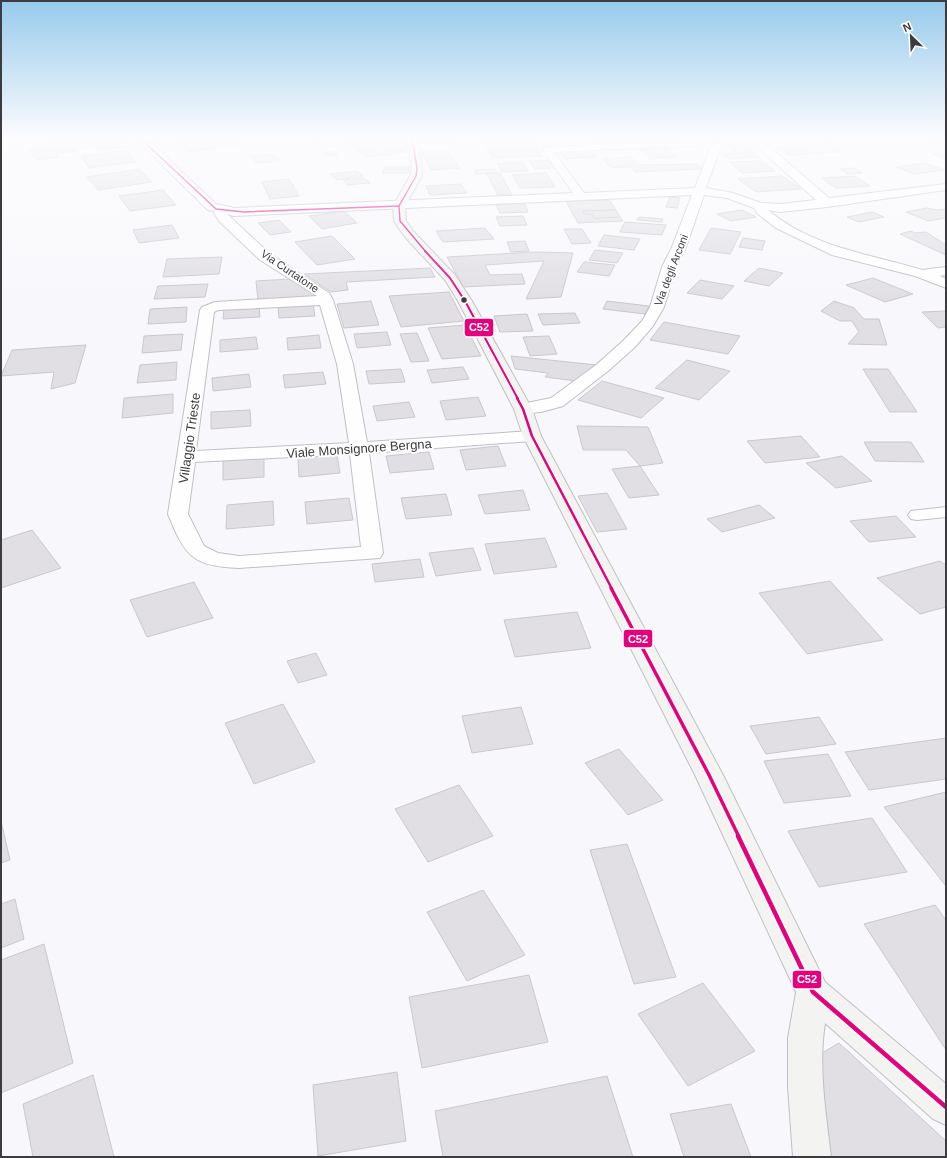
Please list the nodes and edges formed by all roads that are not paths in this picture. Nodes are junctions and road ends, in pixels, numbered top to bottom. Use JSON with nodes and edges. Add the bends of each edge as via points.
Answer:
{"nodes":[{"id":1,"x":197,"y":193,"type":"edge"},
{"id":2,"x":406,"y":193,"type":"edge"},
{"id":3,"x":579,"y":193,"type":"edge"},
{"id":4,"x":652,"y":193,"type":"edge"},
{"id":5,"x":700,"y":193,"type":"edge"},
{"id":6,"x":715,"y":193,"type":"edge"},
{"id":7,"x":816,"y":193,"type":"edge"},
{"id":8,"x":901,"y":193,"type":"edge"},
{"id":9,"x":581,"y":196,"type":"junction"},
{"id":10,"x":827,"y":203,"type":"junction"},
{"id":11,"x":399,"y":206,"type":"junction"},
{"id":12,"x":760,"y":206,"type":"junction"},
{"id":13,"x":222,"y":210,"type":"junction"},
{"id":14,"x":946,"y":271,"type":"edge"},
{"id":15,"x":922,"y":274,"type":"junction"},
{"id":16,"x":946,"y":284,"type":"edge"},
{"id":17,"x":326,"y":300,"type":"junction"},
{"id":18,"x":523,"y":409,"type":"junction"},
{"id":19,"x":532,"y":436,"type":"junction"},
{"id":20,"x":359,"y":448,"type":"junction"},
{"id":21,"x":186,"y":457,"type":"junction"},
{"id":22,"x":946,"y":512,"type":"edge"},
{"id":23,"x":916,"y":515,"type":"dead end"},
{"id":24,"x":814,"y":992,"type":"junction"},
{"id":25,"x":946,"y":1107,"type":"edge"},
{"id":26,"x":812,"y":1157,"type":"edge"}],
"edges":[{"from":1,"to":13,"type":"street","via":[[212,207]]},
{"from":2,"to":11,"type":"street"},
{"from":3,"to":9,"type":"street"},
{"from":4,"to":9,"type":"street"},
{"from":5,"to":18,"type":"street","name":"Via degli Arconi","via":[[669,267],[658,307],[648,323],[613,358],[557,402],[540,408]]},
{"from":6,"to":12,"type":"street"},
{"from":7,"to":10,"type":"street"},
{"from":8,"to":10,"type":"street"},
{"from":9,"to":11,"type":"street"},
{"from":10,"to":12,"type":"street","via":[[793,207]]},
{"from":11,"to":13,"type":"street","via":[[244,212]]},
{"from":11,"to":18,"type":"street","via":[[400,221],[456,288]]},
{"from":12,"to":15,"type":"street","via":[[762,212],[772,220],[819,245]]},
{"from":13,"to":17,"type":"street","name":"Via Curtatone","via":[[222,218],[265,257],[322,293]]},
{"from":14,"to":15,"type":"lane"},
{"from":15,"to":16,"type":"street"},
{"from":17,"to":20,"type":"street","name":"Villaggio Trieste","via":[[345,364]]},
{"from":17,"to":21,"type":"street","name":"Villaggio Trieste","via":[[215,306],[207,310]]},
{"from":18,"to":19,"type":"street"},
{"from":19,"to":20,"type":"street","name":"Viale Monsignore Bergna"},
{"from":19,"to":24,"type":"street","via":[[709,775]]},
{"from":20,"to":21,"type":"street","name":"Viale Monsignore Bergna"},
{"from":20,"to":21,"type":"street","name":"Villaggio Trieste","via":[[372,553],[239,562],[210,558],[196,550],[188,538],[178,514]]},
{"from":22,"to":23,"type":"lane"},
{"from":24,"to":25,"type":"street"},
{"from":24,"to":26,"type":"street","via":[[805,1038]]}]}
